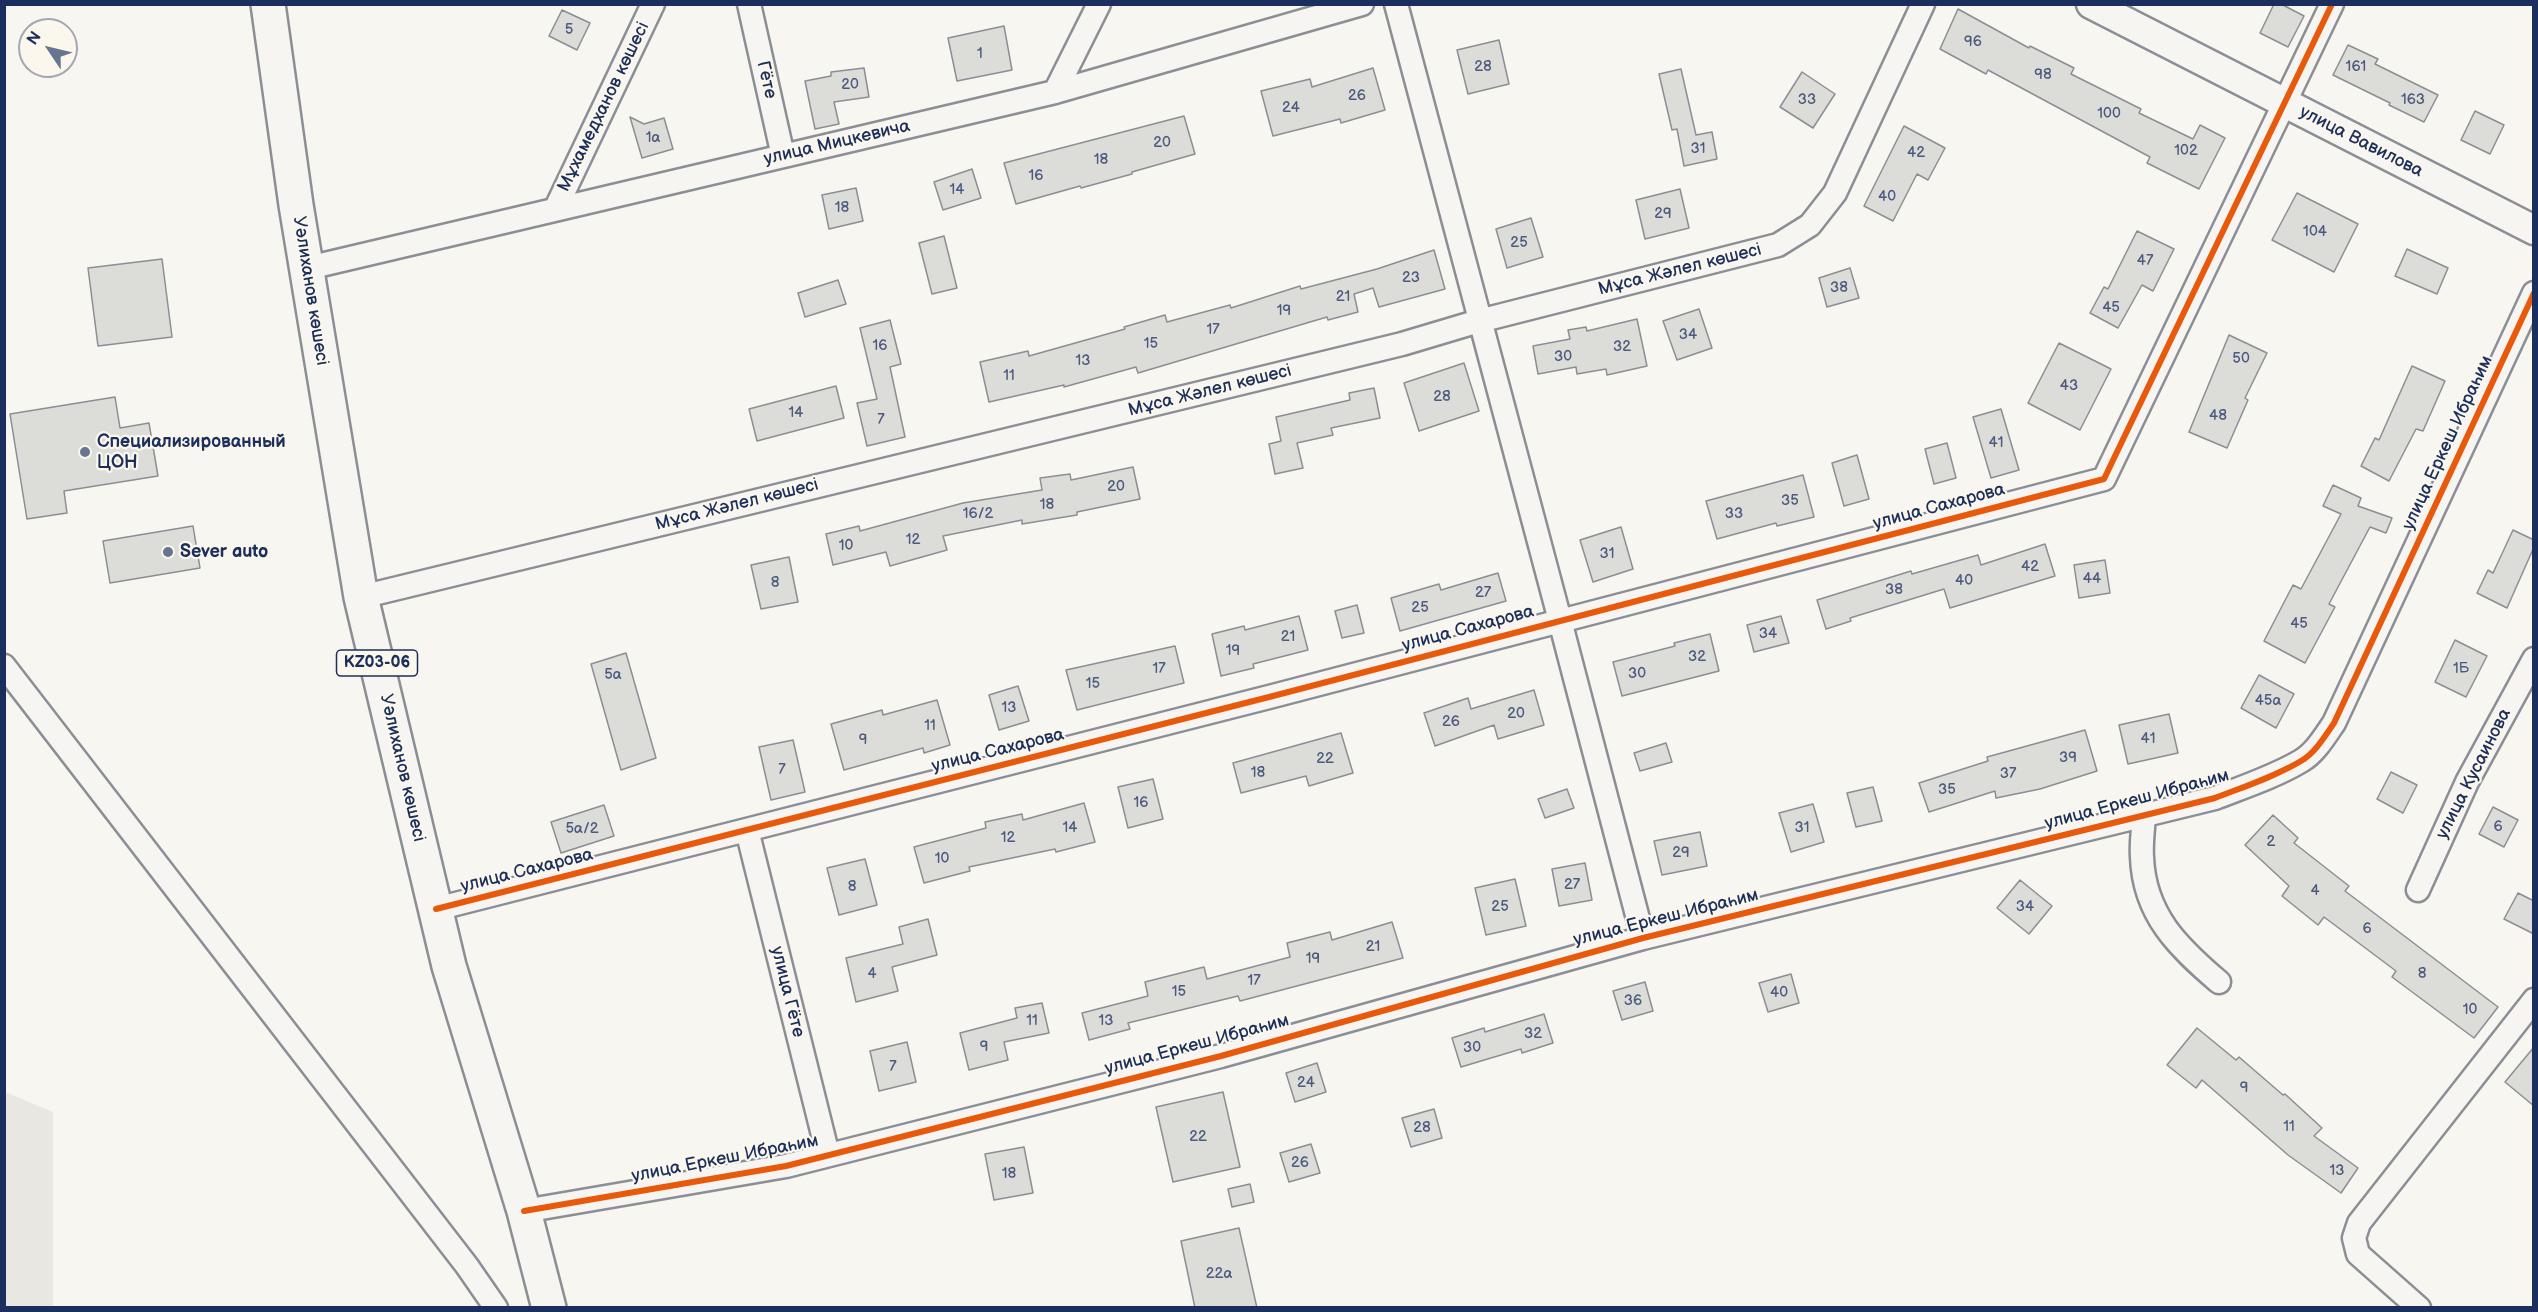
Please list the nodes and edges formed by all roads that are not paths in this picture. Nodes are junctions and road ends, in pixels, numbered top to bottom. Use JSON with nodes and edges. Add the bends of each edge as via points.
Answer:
{"nodes":[{"id":1,"x":268,"y":4,"type":"edge"},
{"id":2,"x":653,"y":4,"type":"edge"},
{"id":3,"x":749,"y":4,"type":"edge"},
{"id":4,"x":1099,"y":4,"type":"edge"},
{"id":5,"x":1362,"y":4,"type":"edge"},
{"id":6,"x":1396,"y":4,"type":"edge"},
{"id":7,"x":1923,"y":4,"type":"edge"},
{"id":8,"x":2091,"y":4,"type":"edge"},
{"id":9,"x":2332,"y":4,"type":"edge"},
{"id":10,"x":1055,"y":92,"type":"junction"},
{"id":11,"x":2284,"y":103,"type":"junction"},
{"id":12,"x":783,"y":156,"type":"junction"},
{"id":13,"x":555,"y":210,"type":"junction"},
{"id":14,"x":2534,"y":230,"type":"edge"},
{"id":15,"x":308,"y":268,"type":"junction"},
{"id":16,"x":2534,"y":293,"type":"edge"},
{"id":17,"x":1479,"y":321,"type":"junction"},
{"id":18,"x":361,"y":597,"type":"junction"},
{"id":19,"x":1561,"y":620,"type":"junction"},
{"id":20,"x":2534,"y":659,"type":"edge"},
{"id":21,"x":4,"y":666,"type":"edge"},
{"id":22,"x":2144,"y":816,"type":"junction"},
{"id":23,"x":747,"y":830,"type":"junction"},
{"id":24,"x":2418,"y":890,"type":"dead end"},
{"id":25,"x":436,"y":909,"type":"junction"},
{"id":26,"x":1643,"y":938,"type":"junction"},
{"id":27,"x":2219,"y":982,"type":"dead end"},
{"id":28,"x":2534,"y":1000,"type":"edge"},
{"id":29,"x":828,"y":1155,"type":"junction"},
{"id":30,"x":524,"y":1211,"type":"junction"},
{"id":31,"x":496,"y":1308,"type":"edge"},
{"id":32,"x":549,"y":1308,"type":"edge"},
{"id":33,"x":2419,"y":1308,"type":"edge"}],
"edges":[{"from":1,"to":15,"type":"main road","name":"Уәлиханов көшесі","number":"KZ03-06"},
{"from":2,"to":13,"type":"street","name":"Мұхамедханов көшесі"},
{"from":3,"to":12,"type":"street","name":"Гёте"},
{"from":4,"to":10,"type":"street"},
{"from":5,"to":10,"type":"street","name":"улица Мицкевича"},
{"from":6,"to":17,"type":"street"},
{"from":7,"to":17,"type":"street","name":"Мұса Жәлел көшесі","via":[[1834,194],[1810,225],[1778,245]]},
{"from":8,"to":11,"type":"street","name":"улица Вавилова"},
{"from":9,"to":11,"type":"street","name":"улица Сахарова"},
{"from":10,"to":12,"type":"street","name":"улица Мицкевича"},
{"from":11,"to":14,"type":"street","name":"улица Вавилова"},
{"from":11,"to":19,"type":"street","name":"улица Сахарова","via":[[2104,479]]},
{"from":12,"to":13,"type":"street","name":"улица Мицкевича"},
{"from":13,"to":15,"type":"street","name":"улица Мицкевича"},
{"from":15,"to":18,"type":"main road","name":"Уәлиханов көшесі","number":"KZ03-06"},
{"from":16,"to":22,"type":"street","name":"улица Еркеш Ибраһим","via":[[2334,723],[2319,745],[2302,761],[2215,798]]},
{"from":17,"to":18,"type":"street","name":"Мұса Жәлел көшесі","via":[[1390,347]]},
{"from":17,"to":19,"type":"street"},
{"from":18,"to":25,"type":"main road","name":"Уәлиханов көшесі","number":"KZ03-06"},
{"from":19,"to":23,"type":"street","name":"улица Сахарова"},
{"from":19,"to":26,"type":"street"},
{"from":20,"to":24,"type":"street","name":"улица Кусаинова","via":[[2467,782]]},
{"from":21,"to":31,"type":"street"},
{"from":22,"to":26,"type":"street","name":"улица Еркеш Ибраһим"},
{"from":22,"to":27,"type":"street","via":[[2142,859],[2149,896],[2166,931]]},
{"from":23,"to":25,"type":"street","name":"улица Сахарова"},
{"from":23,"to":29,"type":"street","name":"улица Гёте"},
{"from":25,"to":30,"type":"main road","name":"Уәлиханов көшесі","number":"KZ03-06","via":[[449,966]]},
{"from":26,"to":29,"type":"street","name":"улица Еркеш Ибраһим","via":[[1221,1056]]},
{"from":28,"to":33,"type":"street","via":[[2359,1223],[2354,1238],[2358,1254]]},
{"from":29,"to":30,"type":"street","name":"улица Еркеш Ибраһим","via":[[786,1166]]},
{"from":30,"to":32,"type":"main road","name":"Уәлиханов көшесі","number":"KZ03-06"}]}
